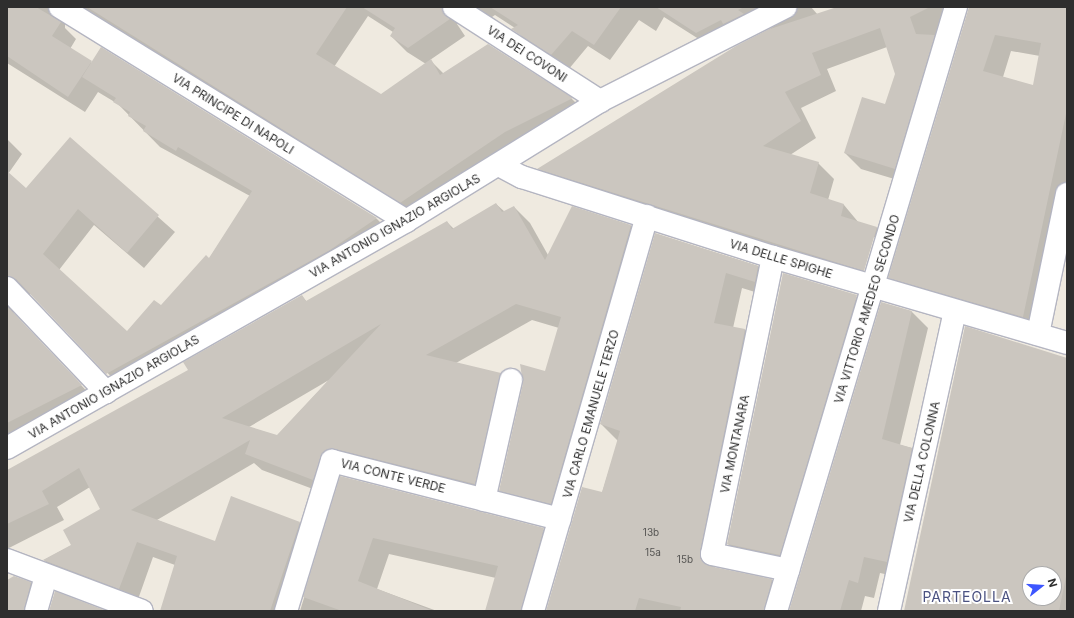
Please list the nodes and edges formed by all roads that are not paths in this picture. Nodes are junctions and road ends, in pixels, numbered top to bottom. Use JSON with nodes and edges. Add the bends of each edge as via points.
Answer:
{"nodes":[{"id":1,"x":60,"y":7,"type":"edge"},
{"id":2,"x":454,"y":7,"type":"edge"},
{"id":3,"x":956,"y":7,"type":"edge"},
{"id":4,"x":773,"y":8,"type":"edge"},
{"id":5,"x":600,"y":100,"type":"junction"},
{"id":6,"x":499,"y":166,"type":"junction"},
{"id":7,"x":1067,"y":194,"type":"edge"},
{"id":8,"x":647,"y":216,"type":"junction"},
{"id":9,"x":406,"y":221,"type":"junction"},
{"id":10,"x":773,"y":257,"type":"junction"},
{"id":11,"x":874,"y":286,"type":"junction"},
{"id":12,"x":7,"y":288,"type":"edge"},
{"id":13,"x":955,"y":312,"type":"junction"},
{"id":14,"x":1038,"y":334,"type":"junction"},
{"id":15,"x":1067,"y":343,"type":"edge"},
{"id":16,"x":511,"y":380,"type":"dead end"},
{"id":17,"x":106,"y":392,"type":"junction"},
{"id":18,"x":7,"y":448,"type":"edge"},
{"id":19,"x":484,"y":500,"type":"junction"},
{"id":20,"x":560,"y":519,"type":"junction"},
{"id":21,"x":7,"y":560,"type":"edge"},
{"id":22,"x":788,"y":570,"type":"junction"},
{"id":23,"x":46,"y":576,"type":"junction"},
{"id":24,"x":36,"y":611,"type":"edge"},
{"id":25,"x":142,"y":611,"type":"edge"},
{"id":26,"x":286,"y":611,"type":"edge"},
{"id":27,"x":533,"y":611,"type":"edge"},
{"id":28,"x":776,"y":611,"type":"edge"},
{"id":29,"x":889,"y":611,"type":"edge"}],
"edges":[{"from":1,"to":9,"type":"street","name":"VIA PRINCIPE DI NAPOLI"},
{"from":2,"to":5,"type":"street","name":"VIA DEI COVONI"},
{"from":3,"to":11,"type":"street","name":"VIA VITTORIO AMEDEO SECONDO"},
{"from":4,"to":5,"type":"street","name":"VIA ANTONIO IGNAZIO ARGIOLAS"},
{"from":5,"to":6,"type":"street","name":"VIA ANTONIO IGNAZIO ARGIOLAS"},
{"from":6,"to":8,"type":"street","name":"VIA DELLE SPIGHE","via":[[522,177]]},
{"from":6,"to":9,"type":"street","name":"VIA ANTONIO IGNAZIO ARGIOLAS"},
{"from":7,"to":14,"type":"street"},
{"from":8,"to":10,"type":"street","name":"VIA DELLE SPIGHE"},
{"from":8,"to":20,"type":"street","name":"VIA CARLO EMANUELE TERZO"},
{"from":9,"to":17,"type":"street","name":"VIA ANTONIO IGNAZIO ARGIOLAS"},
{"from":10,"to":11,"type":"street","name":"VIA DELLE SPIGHE"},
{"from":10,"to":22,"type":"street","name":"VIA MONTANARA","via":[[712,554]]},
{"from":11,"to":13,"type":"street","name":"VIA DELLE SPIGHE"},
{"from":11,"to":22,"type":"street","name":"VIA VITTORIO AMEDEO SECONDO"},
{"from":12,"to":17,"type":"street"},
{"from":13,"to":14,"type":"street","name":"VIA DELLE SPIGHE"},
{"from":13,"to":29,"type":"street","name":"VIA DELLA COLONNA"},
{"from":14,"to":15,"type":"street","name":"VIA DELLE SPIGHE"},
{"from":16,"to":19,"type":"street"},
{"from":17,"to":18,"type":"street","name":"VIA ANTONIO IGNAZIO ARGIOLAS"},
{"from":19,"to":20,"type":"street","name":"VIA CONTE VERDE"},
{"from":19,"to":26,"type":"street","name":"VIA CONTE VERDE","via":[[332,460]]},
{"from":20,"to":27,"type":"street","name":"VIA CARLO EMANUELE TERZO"},
{"from":21,"to":23,"type":"street"},
{"from":22,"to":28,"type":"street","name":"VIA VITTORIO AMEDEO SECONDO"},
{"from":23,"to":24,"type":"street"},
{"from":23,"to":25,"type":"street"}]}
